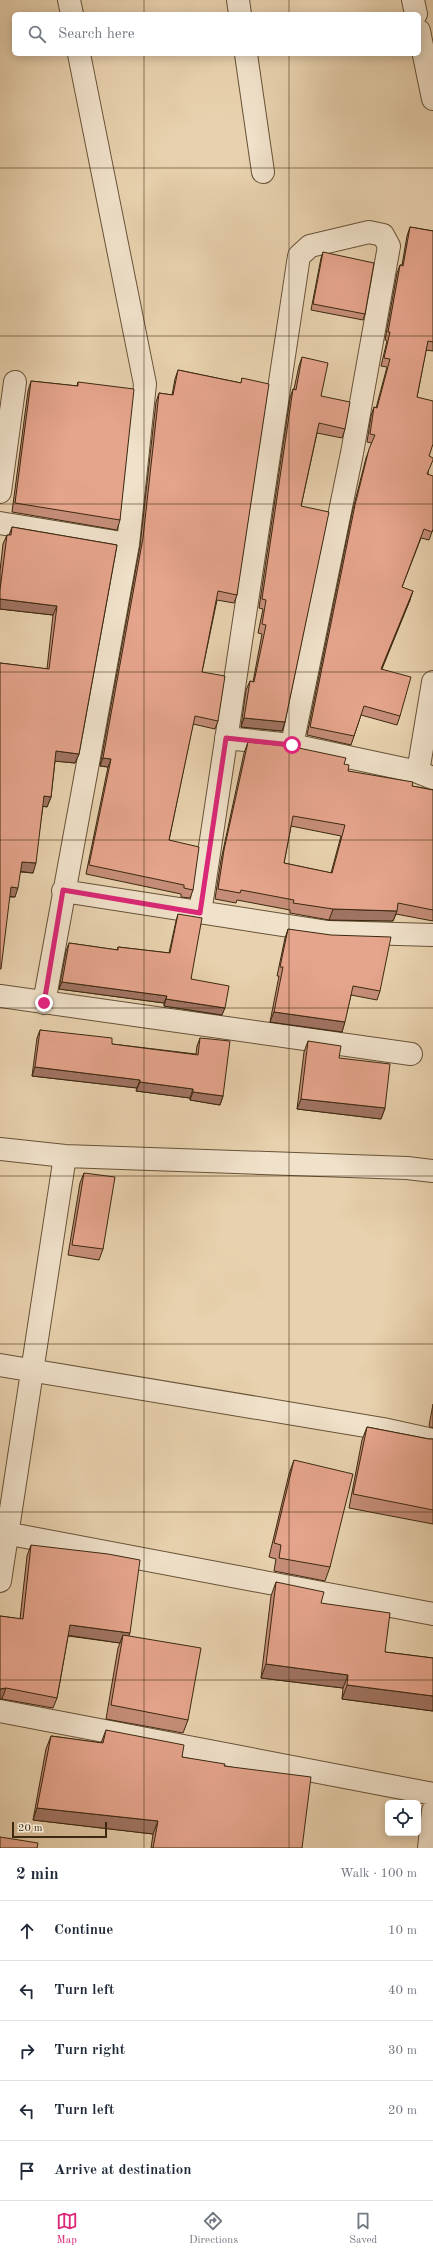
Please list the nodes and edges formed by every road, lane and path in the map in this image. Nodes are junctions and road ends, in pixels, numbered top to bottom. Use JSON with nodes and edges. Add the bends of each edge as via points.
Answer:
{"nodes":[{"id":1,"x":69,"y":0,"type":"edge"},
{"id":2,"x":238,"y":0,"type":"edge"},
{"id":3,"x":413,"y":0,"type":"edge"},
{"id":4,"x":72,"y":12,"type":"edge"},
{"id":5,"x":240,"y":12,"type":"edge"},
{"id":6,"x":416,"y":12,"type":"edge"},
{"id":7,"x":421,"y":41,"type":"edge"},
{"id":8,"x":79,"y":56,"type":"edge"},
{"id":9,"x":246,"y":56,"type":"edge"},
{"id":10,"x":433,"y":99,"type":"edge"},
{"id":11,"x":264,"y":172,"type":"dead end"},
{"id":12,"x":16,"y":382,"type":"dead end"},
{"id":13,"x":0,"y":492,"type":"edge"},
{"id":14,"x":0,"y":523,"type":"edge"},
{"id":15,"x":128,"y":544,"type":"junction"},
{"id":16,"x":433,"y":682,"type":"edge"},
{"id":17,"x":226,"y":738,"type":"junction"},
{"id":18,"x":292,"y":745,"type":"junction"},
{"id":19,"x":426,"y":775,"type":"edge"},
{"id":20,"x":63,"y":890,"type":"junction"},
{"id":21,"x":200,"y":913,"type":"junction"},
{"id":22,"x":433,"y":934,"type":"edge"},
{"id":23,"x":0,"y":996,"type":"edge"},
{"id":24,"x":44,"y":1003,"type":"junction"},
{"id":25,"x":411,"y":1054,"type":"dead end"},
{"id":26,"x":0,"y":1149,"type":"edge"},
{"id":27,"x":65,"y":1156,"type":"junction"},
{"id":28,"x":433,"y":1171,"type":"edge"},
{"id":29,"x":0,"y":1365,"type":"edge"},
{"id":30,"x":33,"y":1370,"type":"junction"},
{"id":31,"x":433,"y":1440,"type":"edge"},
{"id":32,"x":4,"y":1533,"type":"edge"},
{"id":33,"x":0,"y":1581,"type":"edge"},
{"id":34,"x":433,"y":1614,"type":"edge"},
{"id":35,"x":0,"y":1711,"type":"edge"},
{"id":36,"x":433,"y":1794,"type":"edge"},
{"id":37,"x":433,"y":1811,"type":"edge"},
{"id":38,"x":429,"y":1848,"type":"edge"}],
"edges":[{"from":1,"to":4,"type":"street"},
{"from":2,"to":5,"type":"street"},
{"from":3,"to":6,"type":"street"},
{"from":7,"to":10,"type":"street"},
{"from":8,"to":15,"type":"street","via":[[145,384]]},
{"from":9,"to":11,"type":"street"},
{"from":12,"to":13,"type":"street"},
{"from":14,"to":15,"type":"street"},
{"from":15,"to":20,"type":"street"},
{"from":16,"to":19,"type":"street"},
{"from":17,"to":18,"type":"street"},
{"from":17,"to":18,"type":"street","via":[[299,256],[310,246],[369,232],[383,235],[390,246],[352,453]]},
{"from":17,"to":21,"type":"street"},
{"from":18,"to":19,"type":"street"},
{"from":20,"to":21,"type":"street"},
{"from":20,"to":24,"type":"street"},
{"from":21,"to":22,"type":"street","via":[[328,932]]},
{"from":23,"to":24,"type":"street"},
{"from":24,"to":25,"type":"street"},
{"from":26,"to":27,"type":"street"},
{"from":27,"to":28,"type":"street"},
{"from":27,"to":30,"type":"street"},
{"from":29,"to":30,"type":"street"},
{"from":30,"to":31,"type":"street","via":[[383,1429]]},
{"from":30,"to":32,"type":"street"},
{"from":32,"to":33,"type":"street"},
{"from":32,"to":34,"type":"street"},
{"from":35,"to":36,"type":"street"},
{"from":37,"to":38,"type":"street"}]}
